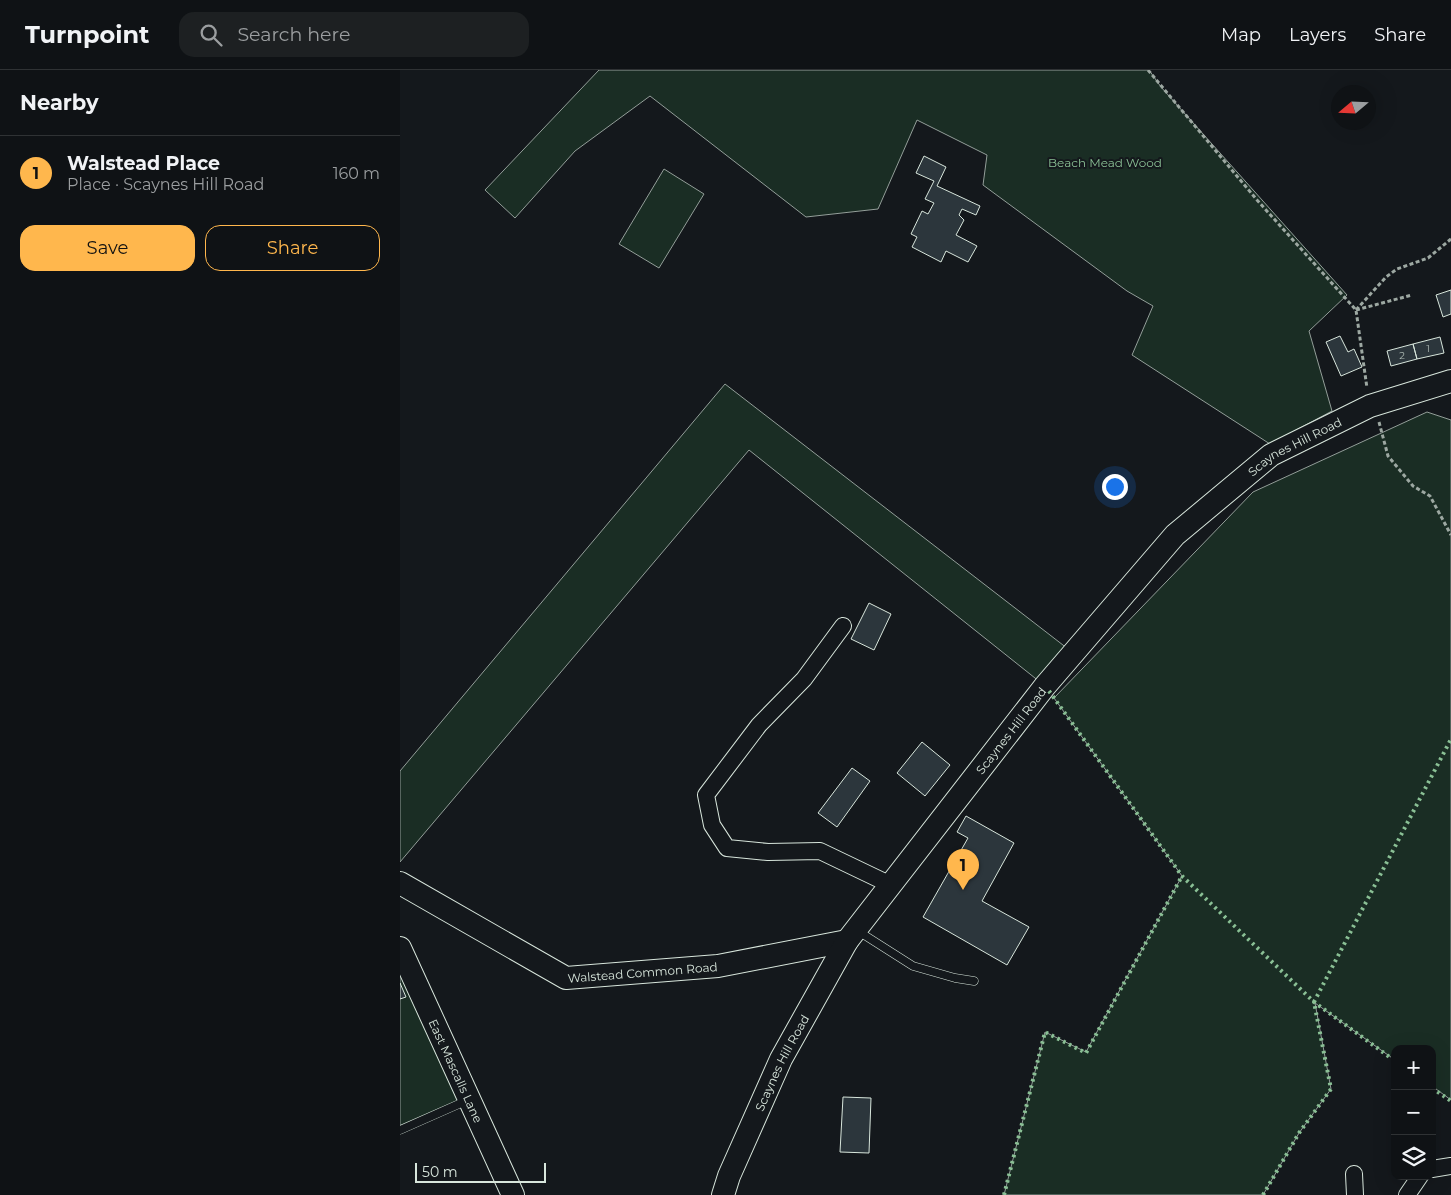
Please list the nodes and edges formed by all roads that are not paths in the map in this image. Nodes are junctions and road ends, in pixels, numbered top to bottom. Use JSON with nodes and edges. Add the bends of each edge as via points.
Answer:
{"nodes":[{"id":1,"x":1451,"y":381,"type":"edge"},
{"id":2,"x":1427,"y":390,"type":"junction"},
{"id":3,"x":1451,"y":396,"type":"edge"},
{"id":4,"x":843,"y":626,"type":"dead end"},
{"id":5,"x":400,"y":883,"type":"edge"},
{"id":6,"x":890,"y":885,"type":"junction"},
{"id":7,"x":852,"y":936,"type":"junction"},
{"id":8,"x":400,"y":948,"type":"edge"},
{"id":9,"x":974,"y":981,"type":"dead end"},
{"id":10,"x":468,"y":1100,"type":"junction"},
{"id":11,"x":400,"y":1130,"type":"edge"},
{"id":12,"x":1451,"y":1166,"type":"edge"},
{"id":13,"x":1436,"y":1168,"type":"edge"},
{"id":14,"x":1354,"y":1174,"type":"dead end"},
{"id":15,"x":1417,"y":1180,"type":"edge"},
{"id":16,"x":513,"y":1195,"type":"edge"},
{"id":17,"x":723,"y":1195,"type":"edge"},
{"id":18,"x":1355,"y":1195,"type":"edge"},
{"id":19,"x":1406,"y":1195,"type":"edge"}],
"edges":[{"from":1,"to":2,"type":"main road","name":"Scaynes Hill Road"},
{"from":2,"to":3,"type":"main road"},
{"from":2,"to":6,"type":"main road","name":"Scaynes Hill Road","via":[[1372,405],[1271,456],[1176,535],[1045,686]]},
{"from":4,"to":6,"type":"street","via":[[804,679],[758,725],[706,795],[712,825],[727,848],[768,852],[820,851]]},
{"from":5,"to":7,"type":"main road","name":"Walstead Common Road","via":[[566,978],[718,966]]},
{"from":6,"to":7,"type":"main road","name":"Scaynes Hill Road"},
{"from":7,"to":9,"type":"lane","via":[[913,966]]},
{"from":7,"to":17,"type":"main road","name":"Scaynes Hill Road","via":[[781,1058]]},
{"from":8,"to":10,"type":"main road","name":"East Mascalls Lane"},
{"from":10,"to":11,"type":"lane"},
{"from":10,"to":16,"type":"main road","name":"East Mascalls Lane"},
{"from":12,"to":13,"type":"street"},
{"from":14,"to":18,"type":"street"},
{"from":15,"to":19,"type":"street"}]}
